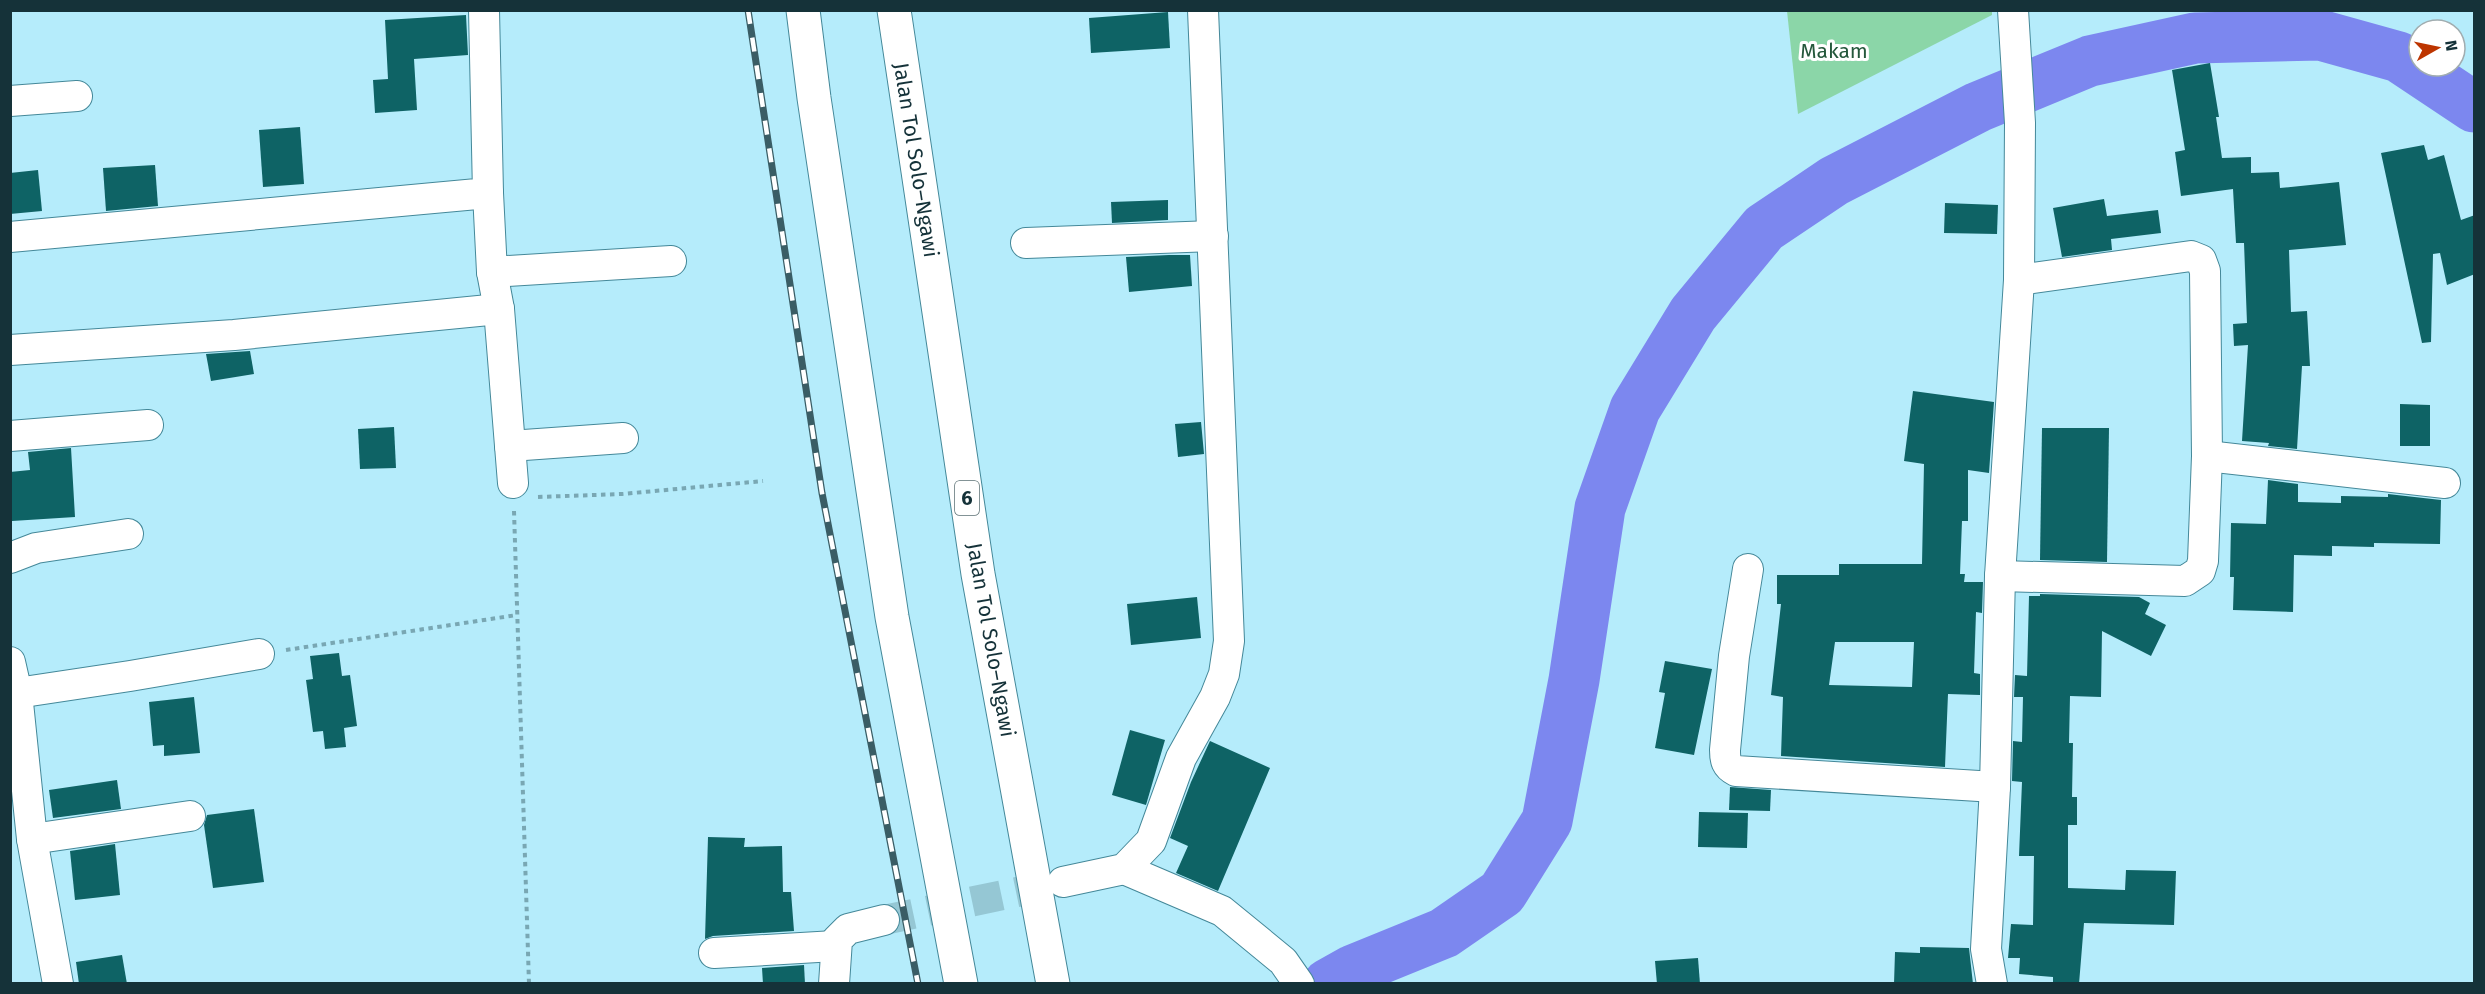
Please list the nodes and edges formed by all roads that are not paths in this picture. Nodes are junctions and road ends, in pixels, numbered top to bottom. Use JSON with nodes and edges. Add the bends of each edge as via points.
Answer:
{"nodes":[{"id":1,"x":484,"y":10,"type":"edge"},
{"id":2,"x":803,"y":10,"type":"edge"},
{"id":3,"x":894,"y":10,"type":"edge"},
{"id":4,"x":1203,"y":10,"type":"edge"},
{"id":5,"x":2014,"y":16,"type":"edge"},
{"id":6,"x":77,"y":96,"type":"dead end"},
{"id":7,"x":10,"y":101,"type":"edge"},
{"id":8,"x":488,"y":194,"type":"junction"},
{"id":9,"x":1213,"y":236,"type":"junction"},
{"id":10,"x":10,"y":237,"type":"edge"},
{"id":11,"x":1026,"y":243,"type":"dead end"},
{"id":12,"x":671,"y":261,"type":"dead end"},
{"id":13,"x":492,"y":272,"type":"junction"},
{"id":14,"x":2019,"y":280,"type":"junction"},
{"id":15,"x":499,"y":309,"type":"junction"},
{"id":16,"x":10,"y":350,"type":"edge"},
{"id":17,"x":148,"y":425,"type":"dead end"},
{"id":18,"x":10,"y":436,"type":"edge"},
{"id":19,"x":623,"y":438,"type":"dead end"},
{"id":20,"x":510,"y":446,"type":"junction"},
{"id":21,"x":2207,"y":456,"type":"junction"},
{"id":22,"x":513,"y":483,"type":"road end"},
{"id":23,"x":2445,"y":483,"type":"dead end"},
{"id":24,"x":128,"y":534,"type":"dead end"},
{"id":25,"x":10,"y":558,"type":"edge"},
{"id":26,"x":1748,"y":569,"type":"dead end"},
{"id":27,"x":2000,"y":576,"type":"junction"},
{"id":28,"x":259,"y":654,"type":"road end"},
{"id":29,"x":10,"y":662,"type":"edge"},
{"id":30,"x":16,"y":693,"type":"junction"},
{"id":31,"x":1995,"y":787,"type":"junction"},
{"id":32,"x":190,"y":816,"type":"dead end"},
{"id":33,"x":32,"y":839,"type":"junction"},
{"id":34,"x":1125,"y":869,"type":"junction"},
{"id":35,"x":1063,"y":882,"type":"tunnel mouth"},
{"id":36,"x":884,"y":920,"type":"tunnel mouth"},
{"id":37,"x":835,"y":946,"type":"junction"},
{"id":38,"x":714,"y":953,"type":"dead end"},
{"id":39,"x":1291,"y":972,"type":"edge"},
{"id":40,"x":58,"y":984,"type":"edge"},
{"id":41,"x":834,"y":984,"type":"edge"},
{"id":42,"x":961,"y":984,"type":"edge"},
{"id":43,"x":1053,"y":984,"type":"edge"},
{"id":44,"x":1992,"y":984,"type":"edge"}],
"edges":[{"from":1,"to":8,"type":"street"},
{"from":2,"to":42,"type":"highway","via":[[892,617]]},
{"from":3,"to":43,"type":"highway","name":"Jalan Tol Solo–Ngawi","number":"6","via":[[978,574]]},
{"from":4,"to":9,"type":"street"},
{"from":5,"to":14,"type":"street","via":[[2020,123]]},
{"from":6,"to":7,"type":"street"},
{"from":8,"to":10,"type":"street"},
{"from":8,"to":13,"type":"street"},
{"from":9,"to":11,"type":"street"},
{"from":9,"to":34,"type":"street","via":[[1229,641],[1224,674],[1180,758],[1151,841]]},
{"from":12,"to":13,"type":"street"},
{"from":13,"to":15,"type":"street"},
{"from":14,"to":21,"type":"street","via":[[2191,256],[2201,260],[2205,271]]},
{"from":14,"to":27,"type":"street"},
{"from":15,"to":16,"type":"street","via":[[234,335]]},
{"from":15,"to":20,"type":"street"},
{"from":17,"to":18,"type":"street"},
{"from":19,"to":20,"type":"street"},
{"from":20,"to":22,"type":"street"},
{"from":21,"to":23,"type":"street"},
{"from":21,"to":27,"type":"street","via":[[2203,561],[2195,577],[2185,581]]},
{"from":24,"to":25,"type":"street","via":[[36,548]]},
{"from":26,"to":31,"type":"street","via":[[1725,750],[1730,768]]},
{"from":27,"to":31,"type":"street"},
{"from":28,"to":30,"type":"street"},
{"from":29,"to":30,"type":"street"},
{"from":30,"to":33,"type":"street"},
{"from":31,"to":44,"type":"street","via":[[1986,949]]},
{"from":32,"to":33,"type":"street"},
{"from":33,"to":40,"type":"street"},
{"from":34,"to":35,"type":"street"},
{"from":34,"to":39,"type":"street","via":[[1221,911]]},
{"from":36,"to":37,"type":"street","via":[[848,929]]},
{"from":37,"to":38,"type":"street"},
{"from":37,"to":41,"type":"street"}]}
